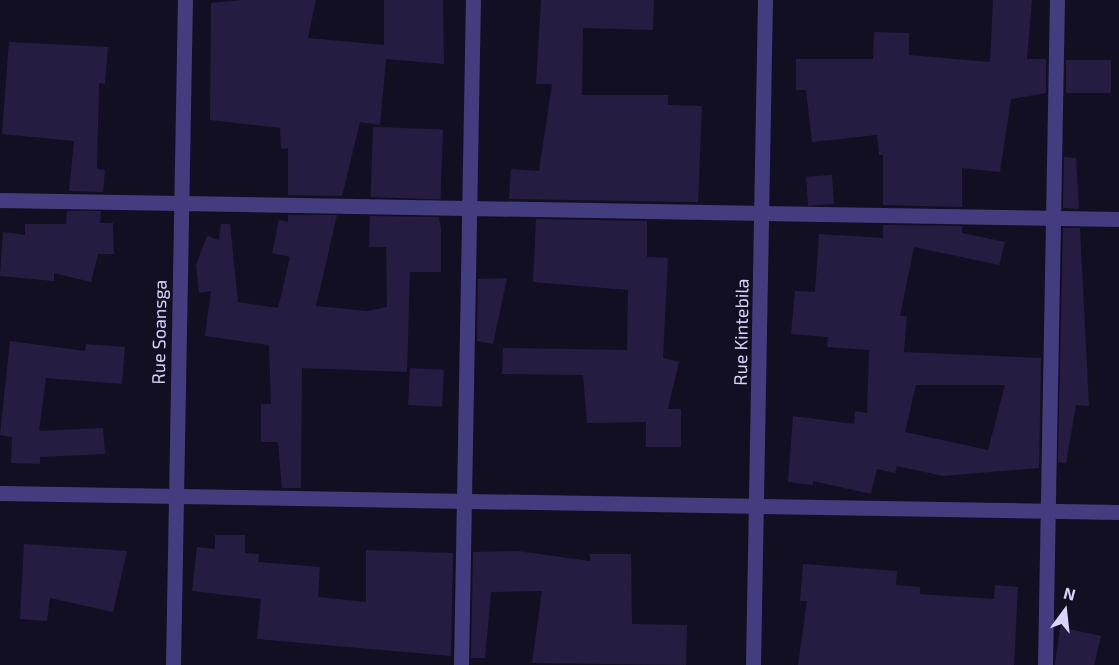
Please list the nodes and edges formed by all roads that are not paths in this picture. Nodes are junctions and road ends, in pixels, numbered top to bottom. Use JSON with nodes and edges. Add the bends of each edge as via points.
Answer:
{"nodes":[{"id":1,"x":185,"y":0,"type":"edge"},
{"id":2,"x":473,"y":0,"type":"edge"},
{"id":3,"x":765,"y":0,"type":"edge"},
{"id":4,"x":1057,"y":0,"type":"edge"},
{"id":5,"x":0,"y":200,"type":"edge"},
{"id":6,"x":180,"y":204,"type":"junction"},
{"id":7,"x":468,"y":210,"type":"junction"},
{"id":8,"x":762,"y":210,"type":"junction"},
{"id":9,"x":1054,"y":218,"type":"junction"},
{"id":10,"x":1119,"y":219,"type":"edge"},
{"id":11,"x":0,"y":493,"type":"edge"},
{"id":12,"x":177,"y":498,"type":"junction"},
{"id":13,"x":465,"y":502,"type":"junction"},
{"id":14,"x":758,"y":509,"type":"junction"},
{"id":15,"x":1050,"y":512,"type":"junction"},
{"id":16,"x":1119,"y":512,"type":"edge"},
{"id":17,"x":173,"y":665,"type":"edge"},
{"id":18,"x":461,"y":665,"type":"edge"},
{"id":19,"x":753,"y":665,"type":"edge"},
{"id":20,"x":1045,"y":665,"type":"edge"}],
"edges":[{"from":1,"to":6,"type":"street","name":"Rue Soansga"},
{"from":2,"to":7,"type":"street"},
{"from":3,"to":8,"type":"street","name":"Rue Kintebila"},
{"from":4,"to":9,"type":"street"},
{"from":5,"to":6,"type":"street"},
{"from":6,"to":7,"type":"street"},
{"from":6,"to":12,"type":"street","name":"Rue Soansga"},
{"from":7,"to":8,"type":"street"},
{"from":7,"to":13,"type":"street"},
{"from":8,"to":9,"type":"street"},
{"from":8,"to":14,"type":"street","name":"Rue Kintebila"},
{"from":9,"to":10,"type":"street"},
{"from":9,"to":15,"type":"street"},
{"from":11,"to":12,"type":"street"},
{"from":12,"to":13,"type":"street"},
{"from":12,"to":17,"type":"street","name":"Rue Soansga"},
{"from":13,"to":14,"type":"street"},
{"from":13,"to":18,"type":"street"},
{"from":14,"to":15,"type":"street"},
{"from":14,"to":19,"type":"street","name":"Rue Kintebila"},
{"from":15,"to":16,"type":"street"},
{"from":15,"to":20,"type":"street"}]}
